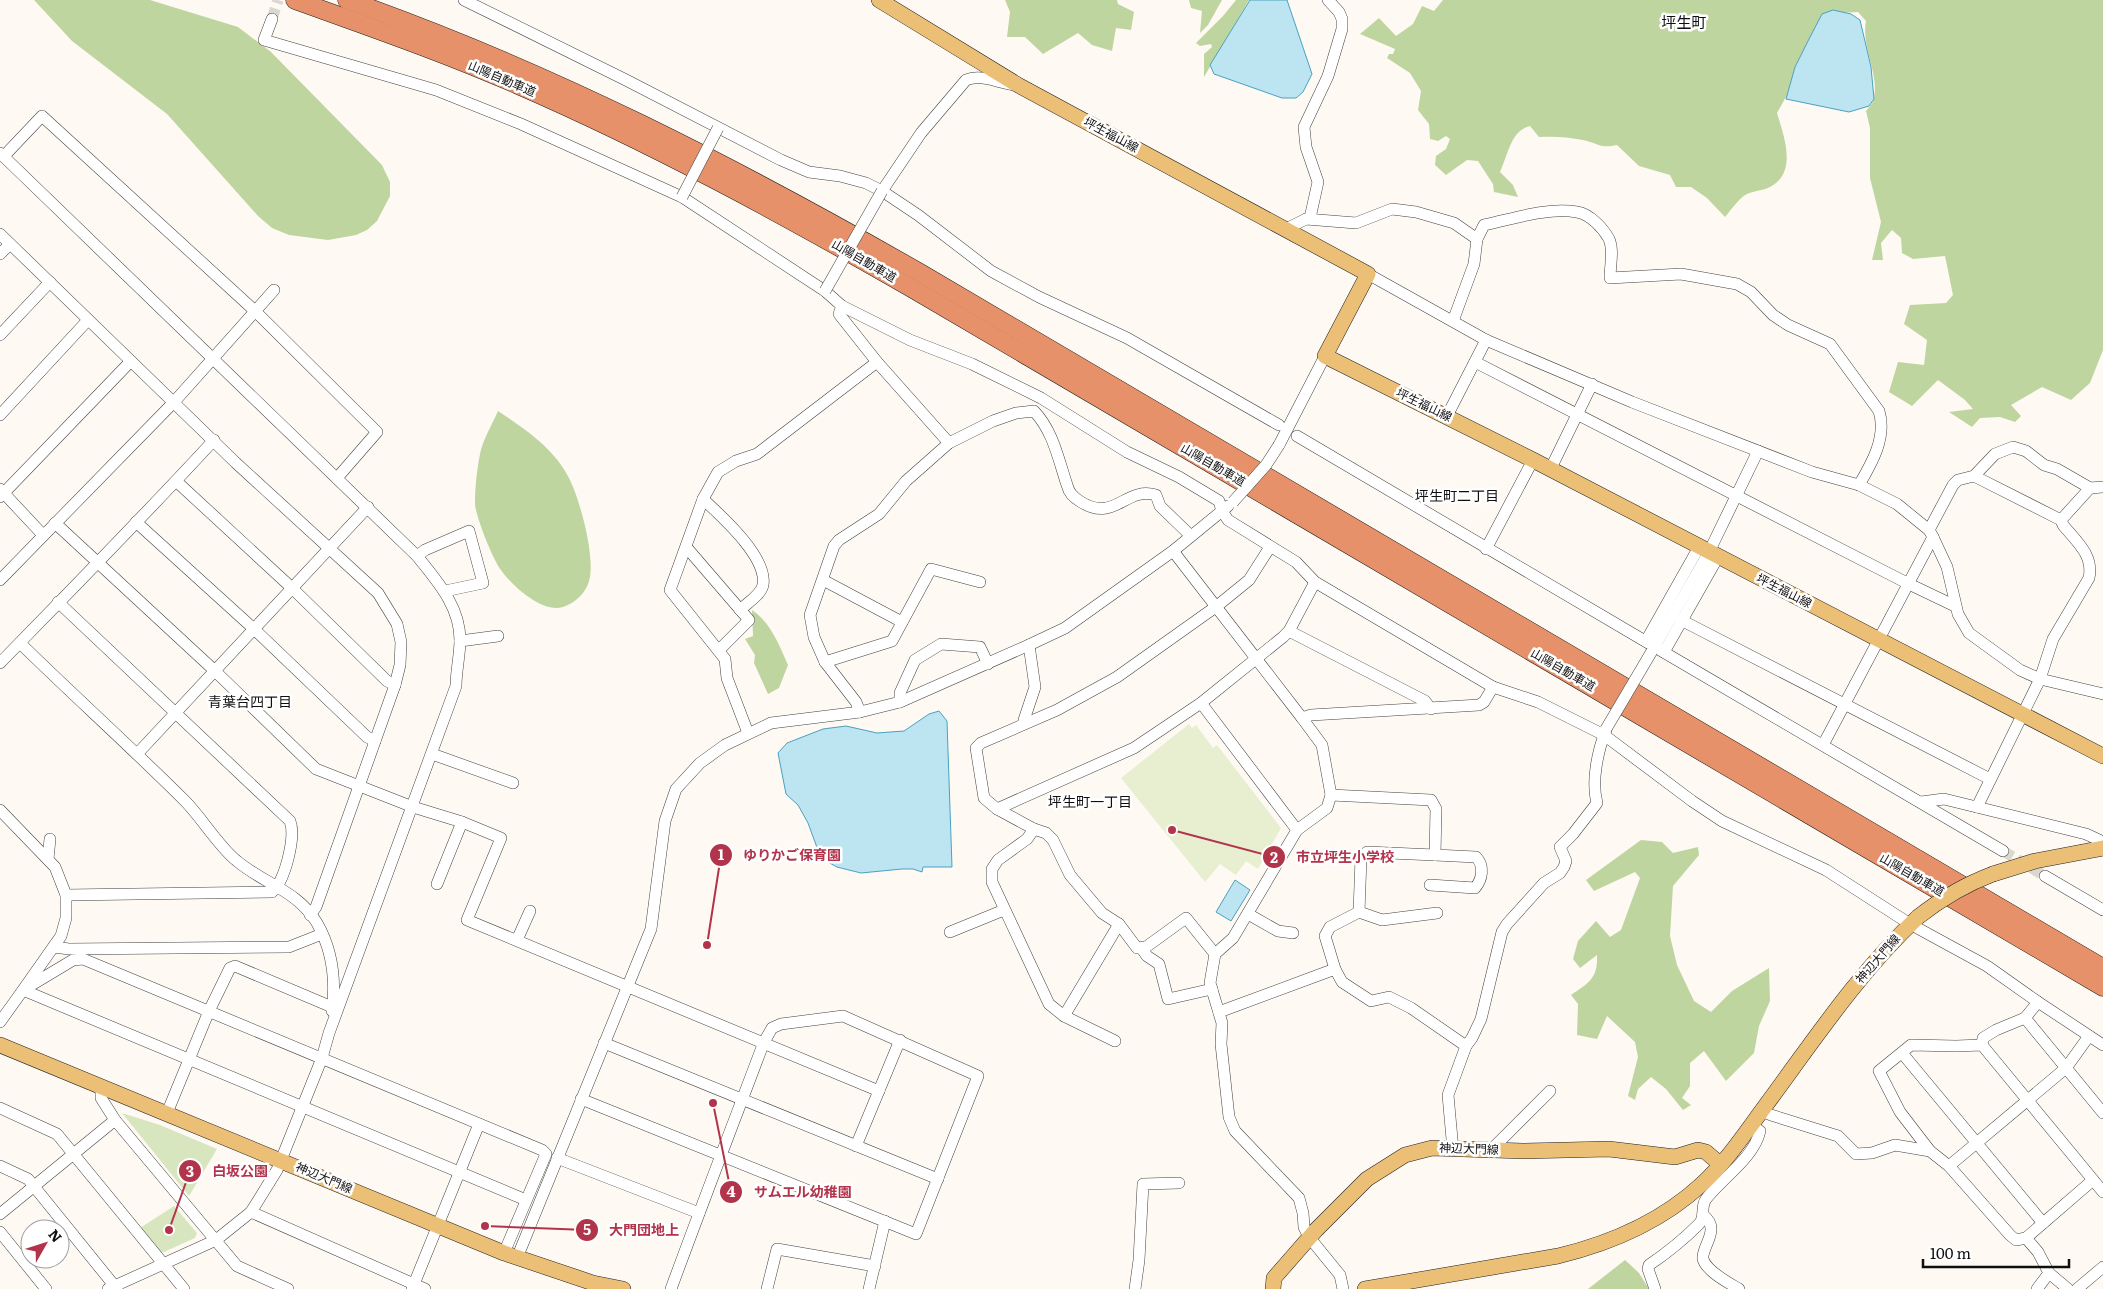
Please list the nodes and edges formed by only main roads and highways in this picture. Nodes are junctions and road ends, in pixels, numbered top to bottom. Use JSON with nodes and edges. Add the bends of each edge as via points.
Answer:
{"nodes":[{"id":1,"x":295,"y":0,"type":"edge"},
{"id":2,"x":347,"y":0,"type":"edge"},
{"id":3,"x":879,"y":0,"type":"edge"},
{"id":4,"x":2103,"y":756,"type":"edge"},
{"id":5,"x":2102,"y":849,"type":"edge"},
{"id":6,"x":2103,"y":968,"type":"edge"},
{"id":7,"x":2103,"y":987,"type":"edge"},
{"id":8,"x":0,"y":1045,"type":"edge"},
{"id":9,"x":1720,"y":1164,"type":"junction"},
{"id":10,"x":591,"y":1286,"type":"edge"},
{"id":11,"x":623,"y":1289,"type":"edge"},
{"id":12,"x":1273,"y":1289,"type":"edge"},
{"id":13,"x":1365,"y":1289,"type":"edge"}],
"edges":[{"from":1,"to":7,"type":"highway","name":"山陽自動車道","via":[[517,84],[663,152],[754,199]]},
{"from":2,"to":6,"type":"highway","name":"山陽自動車道","via":[[523,68],[762,184],[922,274]]},
{"from":3,"to":4,"type":"main road","name":"坪生福山線","via":[[1018,85],[1368,274],[1326,356]]},
{"from":5,"to":9,"type":"main road","name":"神辺大門線","bridge":true,"via":[[2035,860],[1974,881],[1914,920],[1860,978]]},
{"from":8,"to":10,"type":"main road","name":"神辺大門線","via":[[437,1226]]},
{"from":9,"to":12,"type":"main road","name":"神辺大門線","via":[[1706,1152],[1698,1150],[1675,1157],[1608,1149],[1425,1149],[1405,1155],[1368,1179],[1309,1237],[1274,1278]]},
{"from":9,"to":13,"type":"main road","name":"神辺大門線","via":[[1703,1183],[1660,1216],[1618,1238],[1585,1250]]},
{"from":10,"to":11,"type":"main road","name":"神辺大門線"}]}
